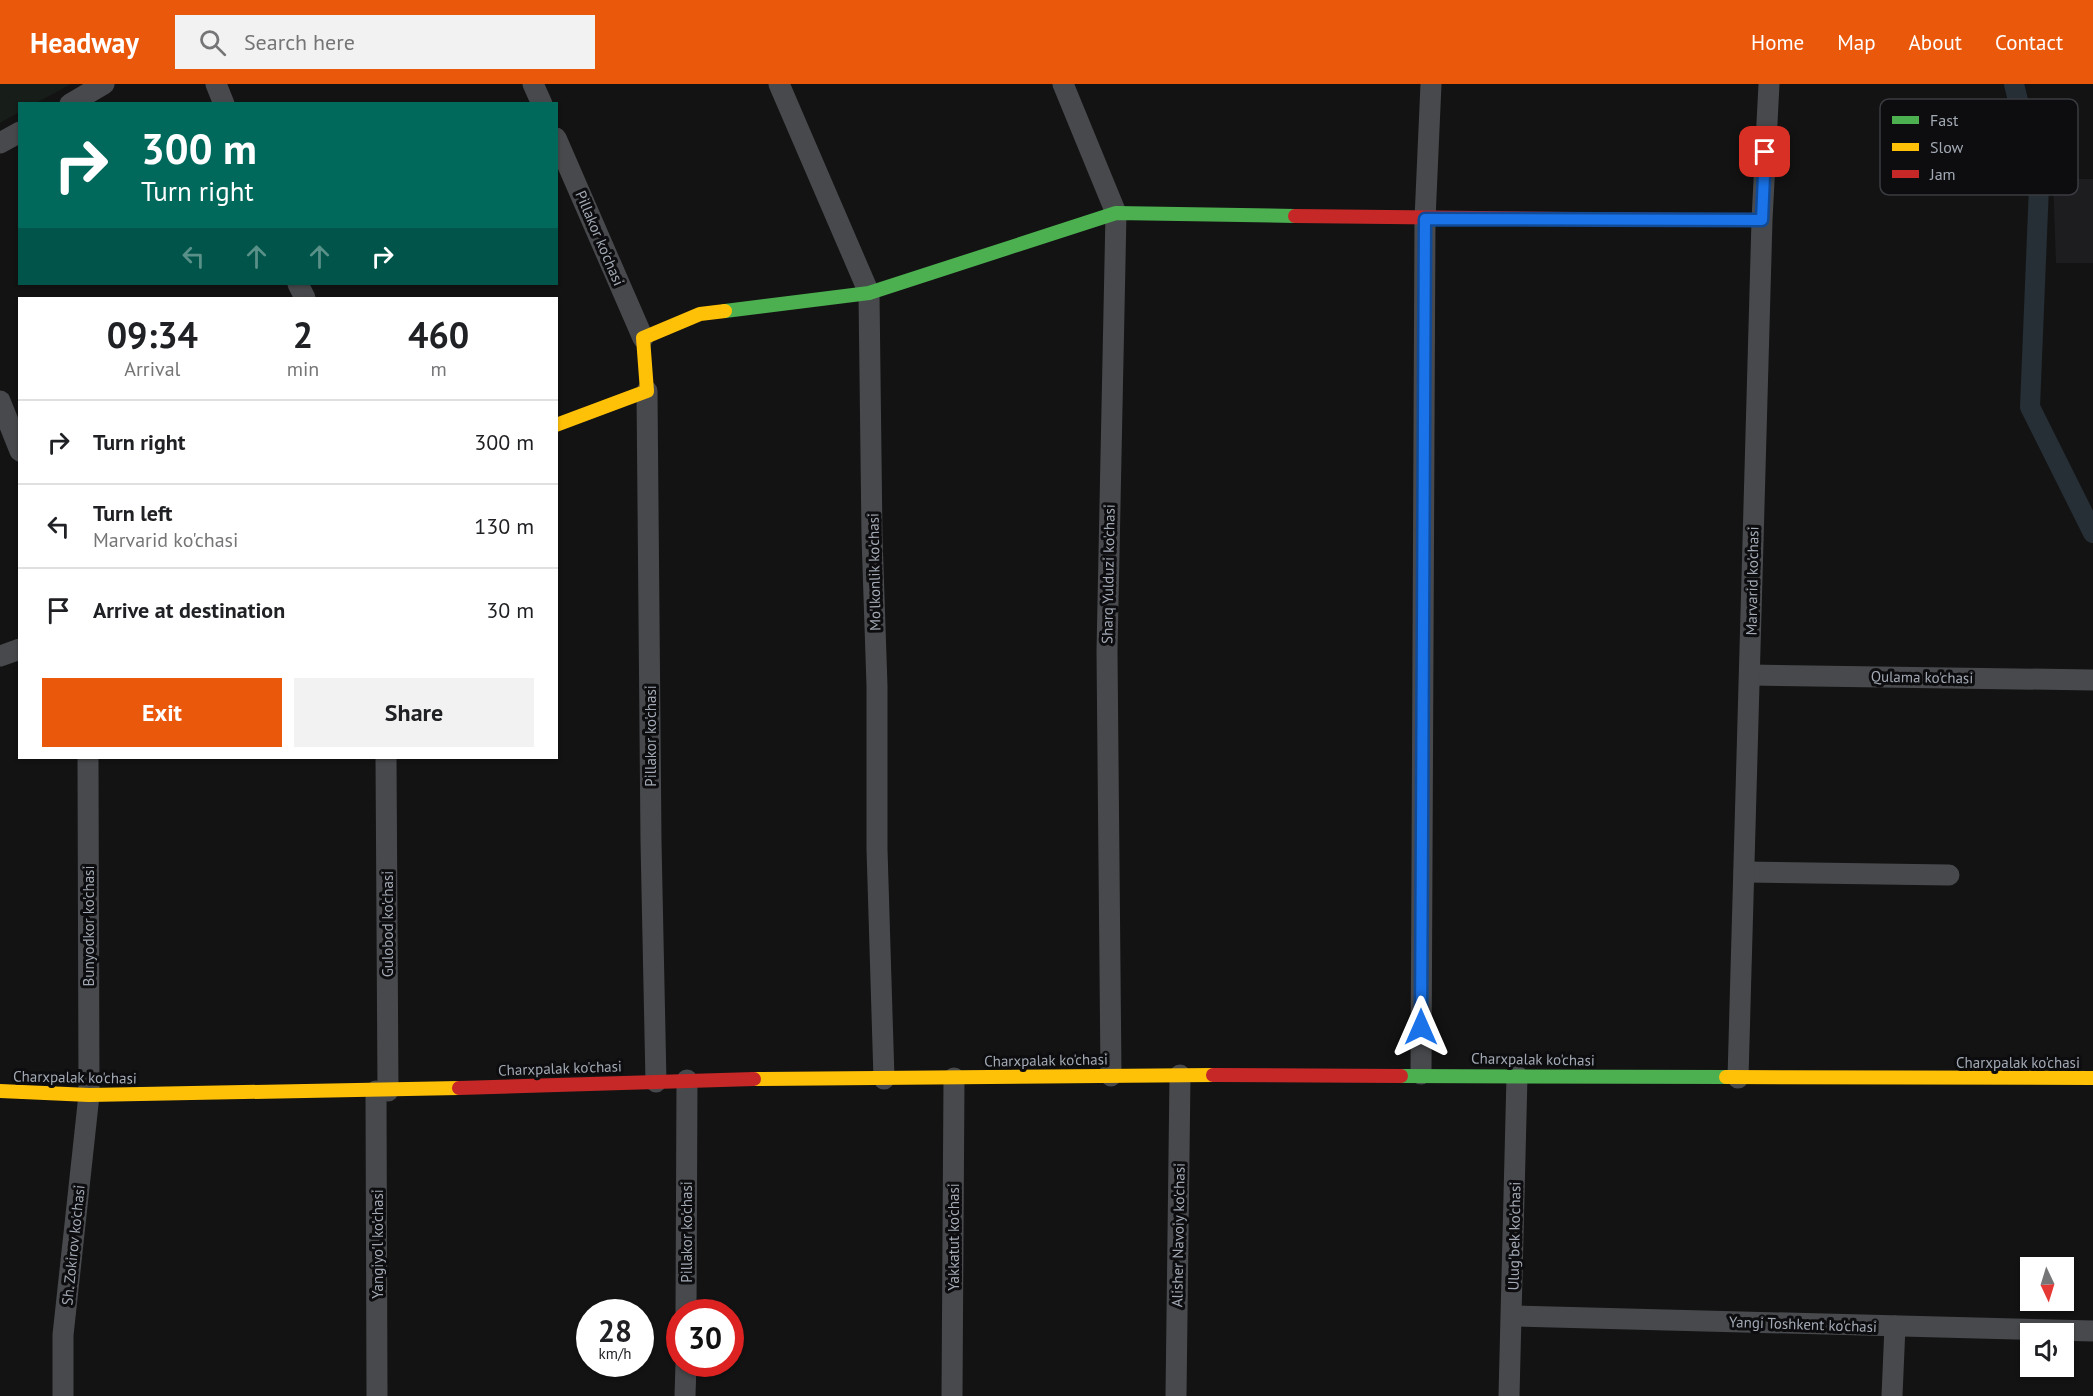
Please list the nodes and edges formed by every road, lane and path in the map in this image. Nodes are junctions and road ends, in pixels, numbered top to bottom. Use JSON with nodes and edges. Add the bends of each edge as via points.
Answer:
{"nodes":[{"id":1,"x":104,"y":84,"type":"edge"},
{"id":2,"x":216,"y":84,"type":"edge"},
{"id":3,"x":533,"y":84,"type":"edge"},
{"id":4,"x":779,"y":84,"type":"edge"},
{"id":5,"x":1063,"y":84,"type":"edge"},
{"id":6,"x":1431,"y":84,"type":"edge"},
{"id":7,"x":1769,"y":84,"type":"edge"},
{"id":8,"x":73,"y":102,"type":"edge"},
{"id":9,"x":223,"y":102,"type":"edge"},
{"id":10,"x":541,"y":102,"type":"edge"},
{"id":11,"x":18,"y":133,"type":"edge"},
{"id":12,"x":0,"y":143,"type":"edge"},
{"id":13,"x":558,"y":143,"type":"edge"},
{"id":14,"x":1116,"y":213,"type":"junction"},
{"id":15,"x":1425,"y":219,"type":"junction"},
{"id":16,"x":1762,"y":220,"type":"junction"},
{"id":17,"x":869,"y":293,"type":"junction"},
{"id":18,"x":643,"y":338,"type":"junction"},
{"id":19,"x":647,"y":391,"type":"junction"},
{"id":20,"x":0,"y":401,"type":"edge"},
{"id":21,"x":558,"y":423,"type":"edge"},
{"id":22,"x":18,"y":446,"type":"edge"},
{"id":23,"x":18,"y":650,"type":"edge"},
{"id":24,"x":0,"y":656,"type":"edge"},
{"id":25,"x":1750,"y":675,"type":"junction"},
{"id":26,"x":2093,"y":680,"type":"edge"},
{"id":27,"x":88,"y":759,"type":"edge"},
{"id":28,"x":386,"y":759,"type":"edge"},
{"id":29,"x":1744,"y":872,"type":"junction"},
{"id":30,"x":1949,"y":875,"type":"dead end"},
{"id":31,"x":1421,"y":1074,"type":"junction"},
{"id":32,"x":1180,"y":1075,"type":"junction"},
{"id":33,"x":1111,"y":1076,"type":"junction"},
{"id":34,"x":1517,"y":1076,"type":"junction"},
{"id":35,"x":954,"y":1078,"type":"junction"},
{"id":36,"x":1738,"y":1078,"type":"junction"},
{"id":37,"x":2093,"y":1078,"type":"edge"},
{"id":38,"x":884,"y":1079,"type":"junction"},
{"id":39,"x":687,"y":1080,"type":"junction"},
{"id":40,"x":656,"y":1082,"type":"junction"},
{"id":41,"x":0,"y":1091,"type":"edge"},
{"id":42,"x":382,"y":1091,"type":"junction"},
{"id":43,"x":89,"y":1095,"type":"junction"},
{"id":44,"x":686,"y":1299,"type":"edge"},
{"id":45,"x":1512,"y":1316,"type":"junction"},
{"id":46,"x":1895,"y":1326,"type":"junction"},
{"id":47,"x":2093,"y":1331,"type":"edge"},
{"id":48,"x":686,"y":1377,"type":"edge"},
{"id":49,"x":63,"y":1396,"type":"edge"},
{"id":50,"x":377,"y":1396,"type":"edge"},
{"id":51,"x":686,"y":1396,"type":"edge"},
{"id":52,"x":952,"y":1396,"type":"edge"},
{"id":53,"x":1176,"y":1396,"type":"edge"},
{"id":54,"x":1509,"y":1396,"type":"edge"},
{"id":55,"x":1892,"y":1396,"type":"edge"}],
"edges":[{"from":1,"to":8,"type":"street"},
{"from":2,"to":9,"type":"street"},
{"from":3,"to":10,"type":"street"},
{"from":4,"to":17,"type":"street","name":"Mo'lkonlik ko'chasi"},
{"from":5,"to":14,"type":"street","name":"Sharq Yulduzi ko'chasi"},
{"from":6,"to":15,"type":"street"},
{"from":7,"to":16,"type":"street","name":"Marvarid ko'chasi"},
{"from":11,"to":12,"type":"street"},
{"from":13,"to":18,"type":"street","name":"Pillakor ko'chasi"},
{"from":14,"to":15,"type":"street"},
{"from":14,"to":17,"type":"street"},
{"from":14,"to":33,"type":"street","name":"Sharq Yulduzi ko'chasi","via":[[1107,651]]},
{"from":15,"to":16,"type":"street"},
{"from":15,"to":31,"type":"street"},
{"from":16,"to":25,"type":"street","name":"Marvarid ko'chasi"},
{"from":17,"to":18,"type":"street","via":[[700,314]]},
{"from":17,"to":38,"type":"street","name":"Mo'lkonlik ko'chasi"},
{"from":18,"to":19,"type":"street"},
{"from":19,"to":21,"type":"street"},
{"from":19,"to":40,"type":"street","name":"Pillakor ko'chasi"},
{"from":20,"to":22,"type":"street"},
{"from":23,"to":24,"type":"street"},
{"from":25,"to":26,"type":"street","name":"Qulama ko'chasi"},
{"from":25,"to":29,"type":"street","name":"Marvarid ko'chasi"},
{"from":27,"to":43,"type":"street","name":"Bunyodkor ko'chasi"},
{"from":28,"to":42,"type":"street","name":"Gulobod ko'chasi"},
{"from":29,"to":30,"type":"street"},
{"from":29,"to":36,"type":"street","name":"Marvarid ko'chasi"},
{"from":31,"to":32,"type":"street","name":"Charxpalak ko'chasi"},
{"from":31,"to":34,"type":"street","name":"Charxpalak ko'chasi"},
{"from":32,"to":33,"type":"street","name":"Charxpalak ko'chasi"},
{"from":32,"to":53,"type":"street","name":"Alisher Navoiy ko'chasi"},
{"from":33,"to":35,"type":"street","name":"Charxpalak ko'chasi"},
{"from":34,"to":36,"type":"street","name":"Charxpalak ko'chasi"},
{"from":34,"to":45,"type":"street","name":"Ulug'bek ko'chasi"},
{"from":35,"to":38,"type":"street","name":"Charxpalak ko'chasi"},
{"from":35,"to":52,"type":"street","name":"Yakkatut ko'chasi"},
{"from":36,"to":37,"type":"street","name":"Charxpalak ko'chasi"},
{"from":38,"to":39,"type":"street","name":"Charxpalak ko'chasi"},
{"from":39,"to":40,"type":"street","name":"Charxpalak ko'chasi"},
{"from":39,"to":44,"type":"street","name":"Pillakor ko'chasi"},
{"from":40,"to":42,"type":"street","name":"Charxpalak ko'chasi"},
{"from":41,"to":43,"type":"street","name":"Charxpalak ko'chasi"},
{"from":42,"to":43,"type":"street","name":"Charxpalak ko'chasi"},
{"from":42,"to":50,"type":"street","name":"Yangiyo'l ko'chasi"},
{"from":43,"to":49,"type":"street","name":"Sh. Zokirov ko'chasi","via":[[63,1335]]},
{"from":45,"to":46,"type":"street","name":"Yangi Toshkent ko'chasi"},
{"from":45,"to":54,"type":"street","name":"Ulug'bek ko'chasi"},
{"from":46,"to":47,"type":"street","name":"Yangi Toshkent ko'chasi"},
{"from":46,"to":55,"type":"street"},
{"from":48,"to":51,"type":"street"}]}
